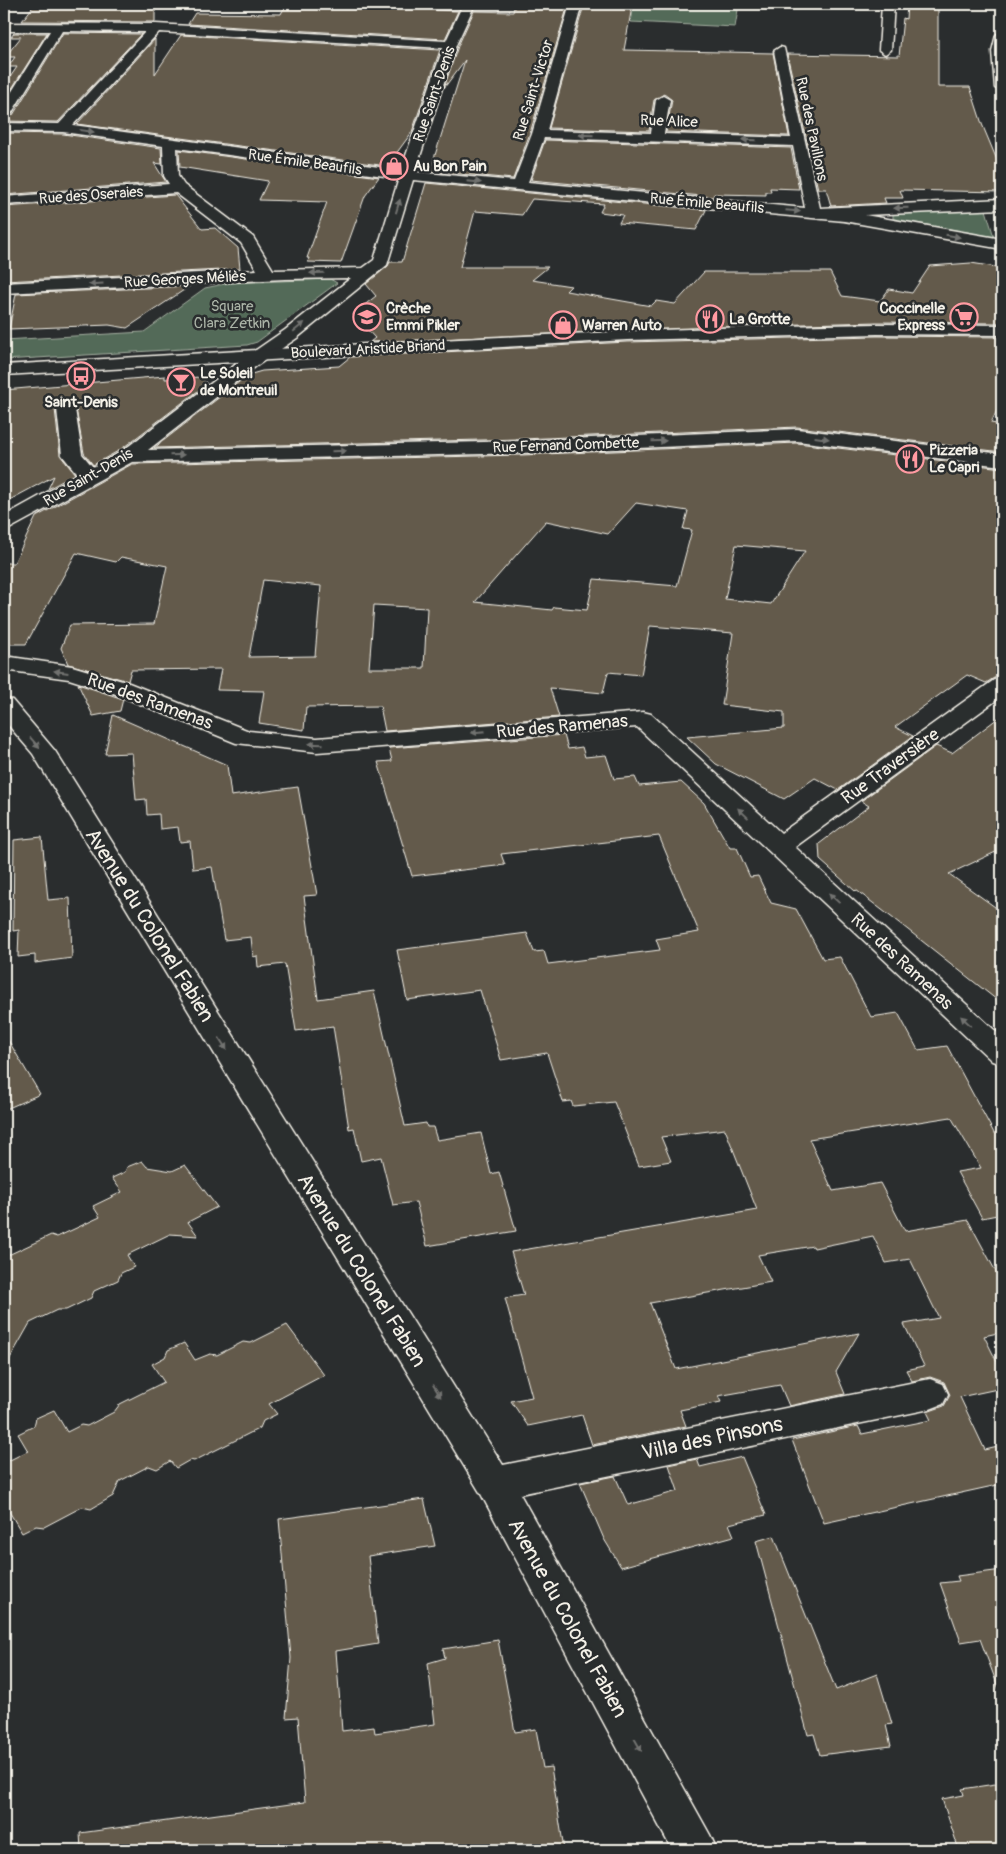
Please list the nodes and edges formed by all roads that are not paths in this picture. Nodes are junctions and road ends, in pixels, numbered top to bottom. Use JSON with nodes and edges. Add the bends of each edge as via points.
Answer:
{"nodes":[{"id":1,"x":469,"y":4,"type":"edge"},
{"id":2,"x":576,"y":4,"type":"edge"},
{"id":3,"x":888,"y":4,"type":"edge"},
{"id":4,"x":4,"y":27,"type":"edge"},
{"id":5,"x":58,"y":28,"type":"junction"},
{"id":6,"x":156,"y":28,"type":"junction"},
{"id":7,"x":1002,"y":35,"type":"edge"},
{"id":8,"x":450,"y":45,"type":"junction"},
{"id":9,"x":885,"y":50,"type":"dead end"},
{"id":10,"x":780,"y":51,"type":"dead end"},
{"id":11,"x":1002,"y":88,"type":"edge"},
{"id":12,"x":663,"y":100,"type":"dead end"},
{"id":13,"x":4,"y":114,"type":"edge"},
{"id":14,"x":4,"y":127,"type":"edge"},
{"id":15,"x":63,"y":128,"type":"junction"},
{"id":16,"x":538,"y":134,"type":"junction"},
{"id":17,"x":657,"y":137,"type":"junction"},
{"id":18,"x":798,"y":142,"type":"junction"},
{"id":19,"x":170,"y":143,"type":"junction"},
{"id":20,"x":407,"y":175,"type":"junction"},
{"id":21,"x":519,"y":186,"type":"junction"},
{"id":22,"x":179,"y":188,"type":"junction"},
{"id":23,"x":4,"y":202,"type":"edge"},
{"id":24,"x":1002,"y":204,"type":"edge"},
{"id":25,"x":815,"y":213,"type":"junction"},
{"id":26,"x":1002,"y":244,"type":"edge"},
{"id":27,"x":366,"y":273,"type":"junction"},
{"id":28,"x":267,"y":275,"type":"junction"},
{"id":29,"x":4,"y":288,"type":"edge"},
{"id":30,"x":1002,"y":330,"type":"edge"},
{"id":31,"x":260,"y":355,"type":"junction"},
{"id":32,"x":4,"y":370,"type":"edge"},
{"id":33,"x":66,"y":409,"type":"dead end"},
{"id":34,"x":128,"y":456,"type":"junction"},
{"id":35,"x":1002,"y":460,"type":"edge"},
{"id":36,"x":90,"y":477,"type":"junction"},
{"id":37,"x":4,"y":524,"type":"edge"},
{"id":38,"x":4,"y":663,"type":"edge"},
{"id":39,"x":1002,"y":685,"type":"edge"},
{"id":40,"x":4,"y":706,"type":"edge"},
{"id":41,"x":778,"y":847,"type":"junction"},
{"id":42,"x":1002,"y":1054,"type":"edge"},
{"id":43,"x":930,"y":1394,"type":"dead end"},
{"id":44,"x":494,"y":1483,"type":"junction"},
{"id":45,"x":695,"y":1850,"type":"edge"}],
"edges":[{"from":1,"to":8,"type":"street","name":"Rue Saint-Denis"},
{"from":2,"to":16,"type":"street","name":"Rue Saint-Victor"},
{"from":3,"to":9,"type":"street"},
{"from":4,"to":5,"type":"street"},
{"from":5,"to":6,"type":"street"},
{"from":5,"to":13,"type":"street"},
{"from":6,"to":8,"type":"street"},
{"from":6,"to":15,"type":"street"},
{"from":7,"to":11,"type":"street","via":[[998,51]]},
{"from":8,"to":20,"type":"street","name":"Rue Saint-Denis"},
{"from":10,"to":18,"type":"street","name":"Rue des Pavillons"},
{"from":12,"to":17,"type":"street"},
{"from":14,"to":15,"type":"street","name":"Rue Émile Beaufils"},
{"from":15,"to":19,"type":"street","name":"Rue Émile Beaufils","one_way":true},
{"from":17,"to":16,"type":"street","name":"Rue Alice","one_way":true},
{"from":16,"to":21,"type":"street","name":"Rue Saint-Victor"},
{"from":18,"to":17,"type":"street","name":"Rue Alice","one_way":true},
{"from":18,"to":25,"type":"street","name":"Rue des Pavillons"},
{"from":19,"to":20,"type":"street","name":"Rue Émile Beaufils"},
{"from":19,"to":22,"type":"street","via":[[171,176]]},
{"from":20,"to":21,"type":"street","name":"Rue Émile Beaufils","one_way":true},
{"from":27,"to":20,"type":"street","name":"Rue Saint-Denis","one_way":true,"via":[[381,262]]},
{"from":21,"to":25,"type":"street","name":"Rue Émile Beaufils","one_way":true},
{"from":22,"to":23,"type":"street","name":"Rue des Oseraies"},
{"from":22,"to":28,"type":"street","via":[[247,240]]},
{"from":24,"to":25,"type":"street","name":"Rue Émile Beaufils","one_way":true},
{"from":25,"to":26,"type":"street","name":"Rue Émile Beaufils","one_way":true},
{"from":27,"to":28,"type":"street","name":"Rue Georges Méliès","one_way":true},
{"from":31,"to":27,"type":"street","name":"Rue Saint-Denis","one_way":true},
{"from":28,"to":29,"type":"street","name":"Rue Georges Méliès","one_way":true},
{"from":30,"to":31,"type":"street","name":"Boulevard Aristide Briand","via":[[652,334]]},
{"from":31,"to":32,"type":"street","name":"Boulevard Aristide Briand"},
{"from":31,"to":34,"type":"street","name":"Rue Saint-Denis"},
{"from":33,"to":36,"type":"street","via":[[72,455]]},
{"from":34,"to":35,"type":"street","name":"Rue Fernand Combette","one_way":true,"via":[[522,447],[797,435]]},
{"from":34,"to":36,"type":"street","name":"Rue Saint-Denis"},
{"from":36,"to":37,"type":"street","name":"Rue Saint-Denis"},
{"from":41,"to":38,"type":"street","name":"Rue des Ramenas","one_way":true,"via":[[643,719],[317,745],[244,738],[122,688],[72,673]]},
{"from":39,"to":41,"type":"street","name":"Rue Traversière"},
{"from":40,"to":44,"type":"street","name":"Avenue du Colonel Fabien","one_way":true,"via":[[43,751]]},
{"from":42,"to":41,"type":"street","name":"Rue des Ramenas","one_way":true},
{"from":43,"to":44,"type":"street","name":"Villa des Pinsons"},
{"from":44,"to":45,"type":"street","name":"Avenue du Colonel Fabien","one_way":true}]}
